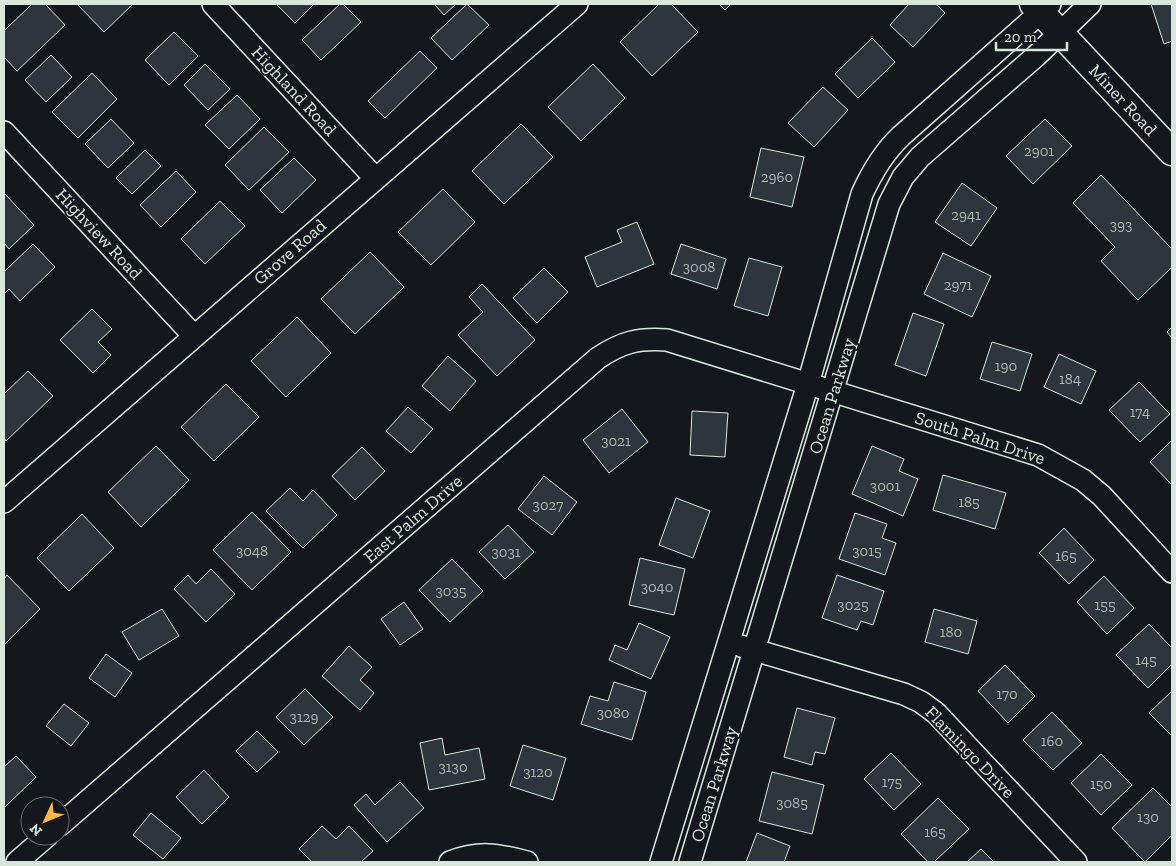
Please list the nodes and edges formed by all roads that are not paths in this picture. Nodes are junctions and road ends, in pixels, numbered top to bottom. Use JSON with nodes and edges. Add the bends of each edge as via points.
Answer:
{"nodes":[{"id":1,"x":213,"y":4,"type":"edge"},
{"id":2,"x":1090,"y":4,"type":"edge"},
{"id":3,"x":572,"y":5,"type":"edge"},
{"id":4,"x":1041,"y":7,"type":"edge"},
{"id":5,"x":1060,"y":33,"type":"junction"},
{"id":6,"x":4,"y":132,"type":"edge"},
{"id":7,"x":1172,"y":152,"type":"edge"},
{"id":8,"x":375,"y":178,"type":"junction"},
{"id":9,"x":194,"y":336,"type":"junction"},
{"id":10,"x":808,"y":384,"type":"junction"},
{"id":11,"x":833,"y":391,"type":"junction"},
{"id":12,"x":4,"y":502,"type":"edge"},
{"id":13,"x":1172,"y":572,"type":"edge"},
{"id":14,"x":728,"y":642,"type":"junction"},
{"id":15,"x":755,"y":650,"type":"junction"},
{"id":16,"x":70,"y":816,"type":"edge"},
{"id":17,"x":35,"y":846,"type":"edge"},
{"id":18,"x":17,"y":862,"type":"edge"},
{"id":19,"x":450,"y":862,"type":"edge"},
{"id":20,"x":527,"y":862,"type":"edge"},
{"id":21,"x":661,"y":862,"type":"edge"},
{"id":22,"x":690,"y":862,"type":"edge"},
{"id":23,"x":1076,"y":862,"type":"edge"}],
"edges":[{"from":1,"to":8,"type":"street","name":"Highland Road"},
{"from":2,"to":5,"type":"street","name":"Ocean Parkway"},
{"from":3,"to":8,"type":"street","name":"Grove Road"},
{"from":4,"to":5,"type":"street","name":"Miner Road"},
{"from":4,"to":10,"type":"street","name":"Ocean Parkway","via":[[901,136],[879,162],[862,194]]},
{"from":5,"to":7,"type":"street","name":"Miner Road"},
{"from":5,"to":11,"type":"street","name":"Ocean Parkway","via":[[920,157],[902,177],[889,204]]},
{"from":6,"to":9,"type":"street","name":"Highview Road"},
{"from":8,"to":9,"type":"street","name":"Grove Road"},
{"from":9,"to":12,"type":"street","name":"Grove Road"},
{"from":10,"to":11,"type":"street","name":"South Palm Drive"},
{"from":10,"to":14,"type":"street","name":"Ocean Parkway"},
{"from":10,"to":16,"type":"street","name":"East Palm Drive","via":[[667,340],[630,341],[613,348]]},
{"from":11,"to":13,"type":"street","name":"South Palm Drive","via":[[1038,455],[1066,469],[1102,496]]},
{"from":11,"to":15,"type":"street","name":"Ocean Parkway"},
{"from":14,"to":15,"type":"street","name":"Flamingo Drive"},
{"from":14,"to":21,"type":"street","name":"Ocean Parkway"},
{"from":15,"to":22,"type":"street","name":"Ocean Parkway"},
{"from":15,"to":23,"type":"street","name":"Flamingo Drive","via":[[904,694],[921,702],[936,713]]},
{"from":17,"to":18,"type":"street"},
{"from":19,"to":20,"type":"street","via":[[484,854]]}]}
